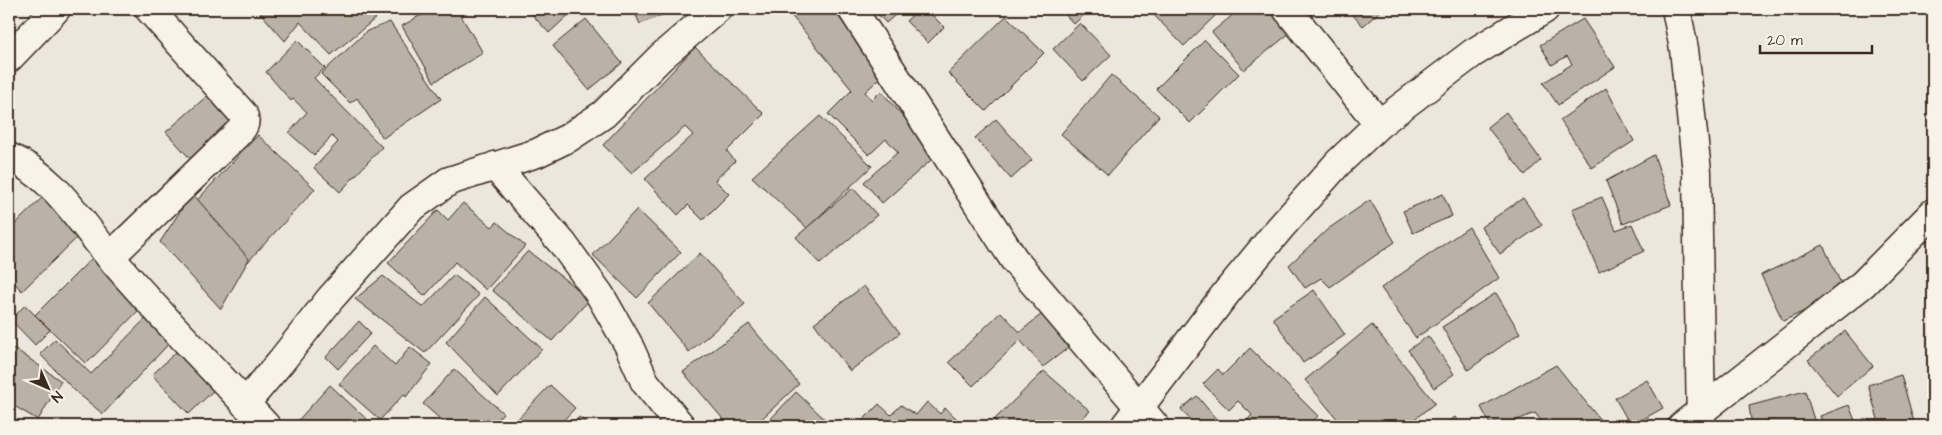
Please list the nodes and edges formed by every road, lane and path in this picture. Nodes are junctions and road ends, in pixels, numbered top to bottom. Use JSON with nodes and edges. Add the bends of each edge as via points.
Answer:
{"nodes":[{"id":1,"x":56,"y":9,"type":"edge"},
{"id":2,"x":149,"y":9,"type":"edge"},
{"id":3,"x":717,"y":9,"type":"edge"},
{"id":4,"x":852,"y":9,"type":"edge"},
{"id":5,"x":1287,"y":9,"type":"edge"},
{"id":6,"x":1546,"y":9,"type":"edge"},
{"id":7,"x":1676,"y":9,"type":"edge"},
{"id":8,"x":9,"y":58,"type":"edge"},
{"id":9,"x":1379,"y":124,"type":"junction"},
{"id":10,"x":9,"y":158,"type":"edge"},
{"id":11,"x":495,"y":166,"type":"junction"},
{"id":12,"x":1933,"y":213,"type":"edge"},
{"id":13,"x":110,"y":257,"type":"junction"},
{"id":14,"x":257,"y":420,"type":"edge"},
{"id":15,"x":1140,"y":420,"type":"edge"},
{"id":16,"x":1694,"y":421,"type":"edge"},
{"id":17,"x":681,"y":426,"type":"edge"}],
"edges":[{"from":1,"to":8,"type":"street"},
{"from":2,"to":13,"type":"street","via":[[243,114],[245,124]]},
{"from":3,"to":11,"type":"street","via":[[661,56],[604,114],[568,138],[537,153]]},
{"from":4,"to":15,"type":"street","via":[[1015,261]]},
{"from":5,"to":9,"type":"street"},
{"from":6,"to":9,"type":"street","via":[[1473,53]]},
{"from":7,"to":16,"type":"street","via":[[1684,49],[1697,172]]},
{"from":9,"to":15,"type":"street","via":[[1338,163],[1227,292]]},
{"from":10,"to":13,"type":"street","via":[[37,172],[69,203]]},
{"from":11,"to":14,"type":"street","via":[[449,181],[411,208],[330,299],[282,360]]},
{"from":11,"to":17,"type":"street","via":[[563,244],[600,295],[645,382]]},
{"from":12,"to":16,"type":"street","via":[[1863,284]]},
{"from":13,"to":14,"type":"street"}]}
